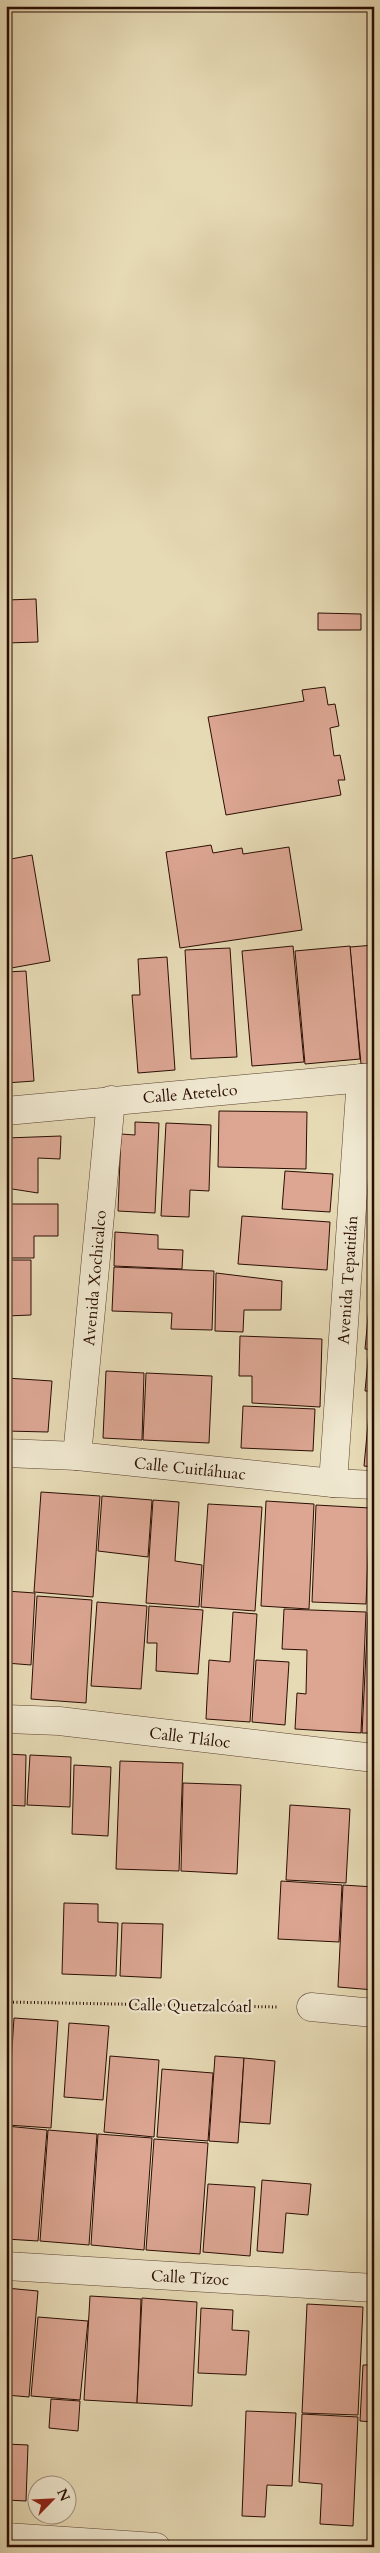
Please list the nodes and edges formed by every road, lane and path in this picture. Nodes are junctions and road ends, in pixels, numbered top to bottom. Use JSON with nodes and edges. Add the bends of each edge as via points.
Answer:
{"nodes":[{"id":1,"x":367,"y":1077,"type":"edge"},
{"id":2,"x":111,"y":1100,"type":"junction"},
{"id":3,"x":6,"y":1111,"type":"edge"},
{"id":4,"x":6,"y":1453,"type":"edge"},
{"id":5,"x":77,"y":1456,"type":"junction"},
{"id":6,"x":333,"y":1483,"type":"junction"},
{"id":7,"x":374,"y":1484,"type":"edge"},
{"id":8,"x":6,"y":1719,"type":"edge"},
{"id":9,"x":374,"y":1758,"type":"edge"},
{"id":10,"x":6,"y":2002,"type":"edge"},
{"id":11,"x":311,"y":2007,"type":"joint"},
{"id":12,"x":374,"y":2013,"type":"edge"},
{"id":13,"x":6,"y":2266,"type":"edge"},
{"id":14,"x":374,"y":2288,"type":"edge"},
{"id":15,"x":6,"y":2537,"type":"edge"},
{"id":16,"x":156,"y":2547,"type":"edge"}],
"edges":[{"from":1,"to":2,"type":"street","name":"Calle Atetelco"},
{"from":1,"to":6,"type":"street","name":"Avenida Tepatitlán"},
{"from":2,"to":3,"type":"street","name":"Calle Atetelco"},
{"from":2,"to":5,"type":"street","name":"Avenida Xochicalco"},
{"from":4,"to":5,"type":"street","name":"Calle Cuitláhuac"},
{"from":5,"to":6,"type":"street","name":"Calle Cuitláhuac"},
{"from":6,"to":7,"type":"street","name":"Calle Cuitláhuac"},
{"from":8,"to":9,"type":"street","name":"Calle Tláloc","via":[[60,1721]]},
{"from":10,"to":11,"type":"path","name":"Calle Quetzalcóatl"},
{"from":11,"to":12,"type":"street"},
{"from":13,"to":14,"type":"street","name":"Calle Tízoc"},
{"from":15,"to":16,"type":"street"}]}
